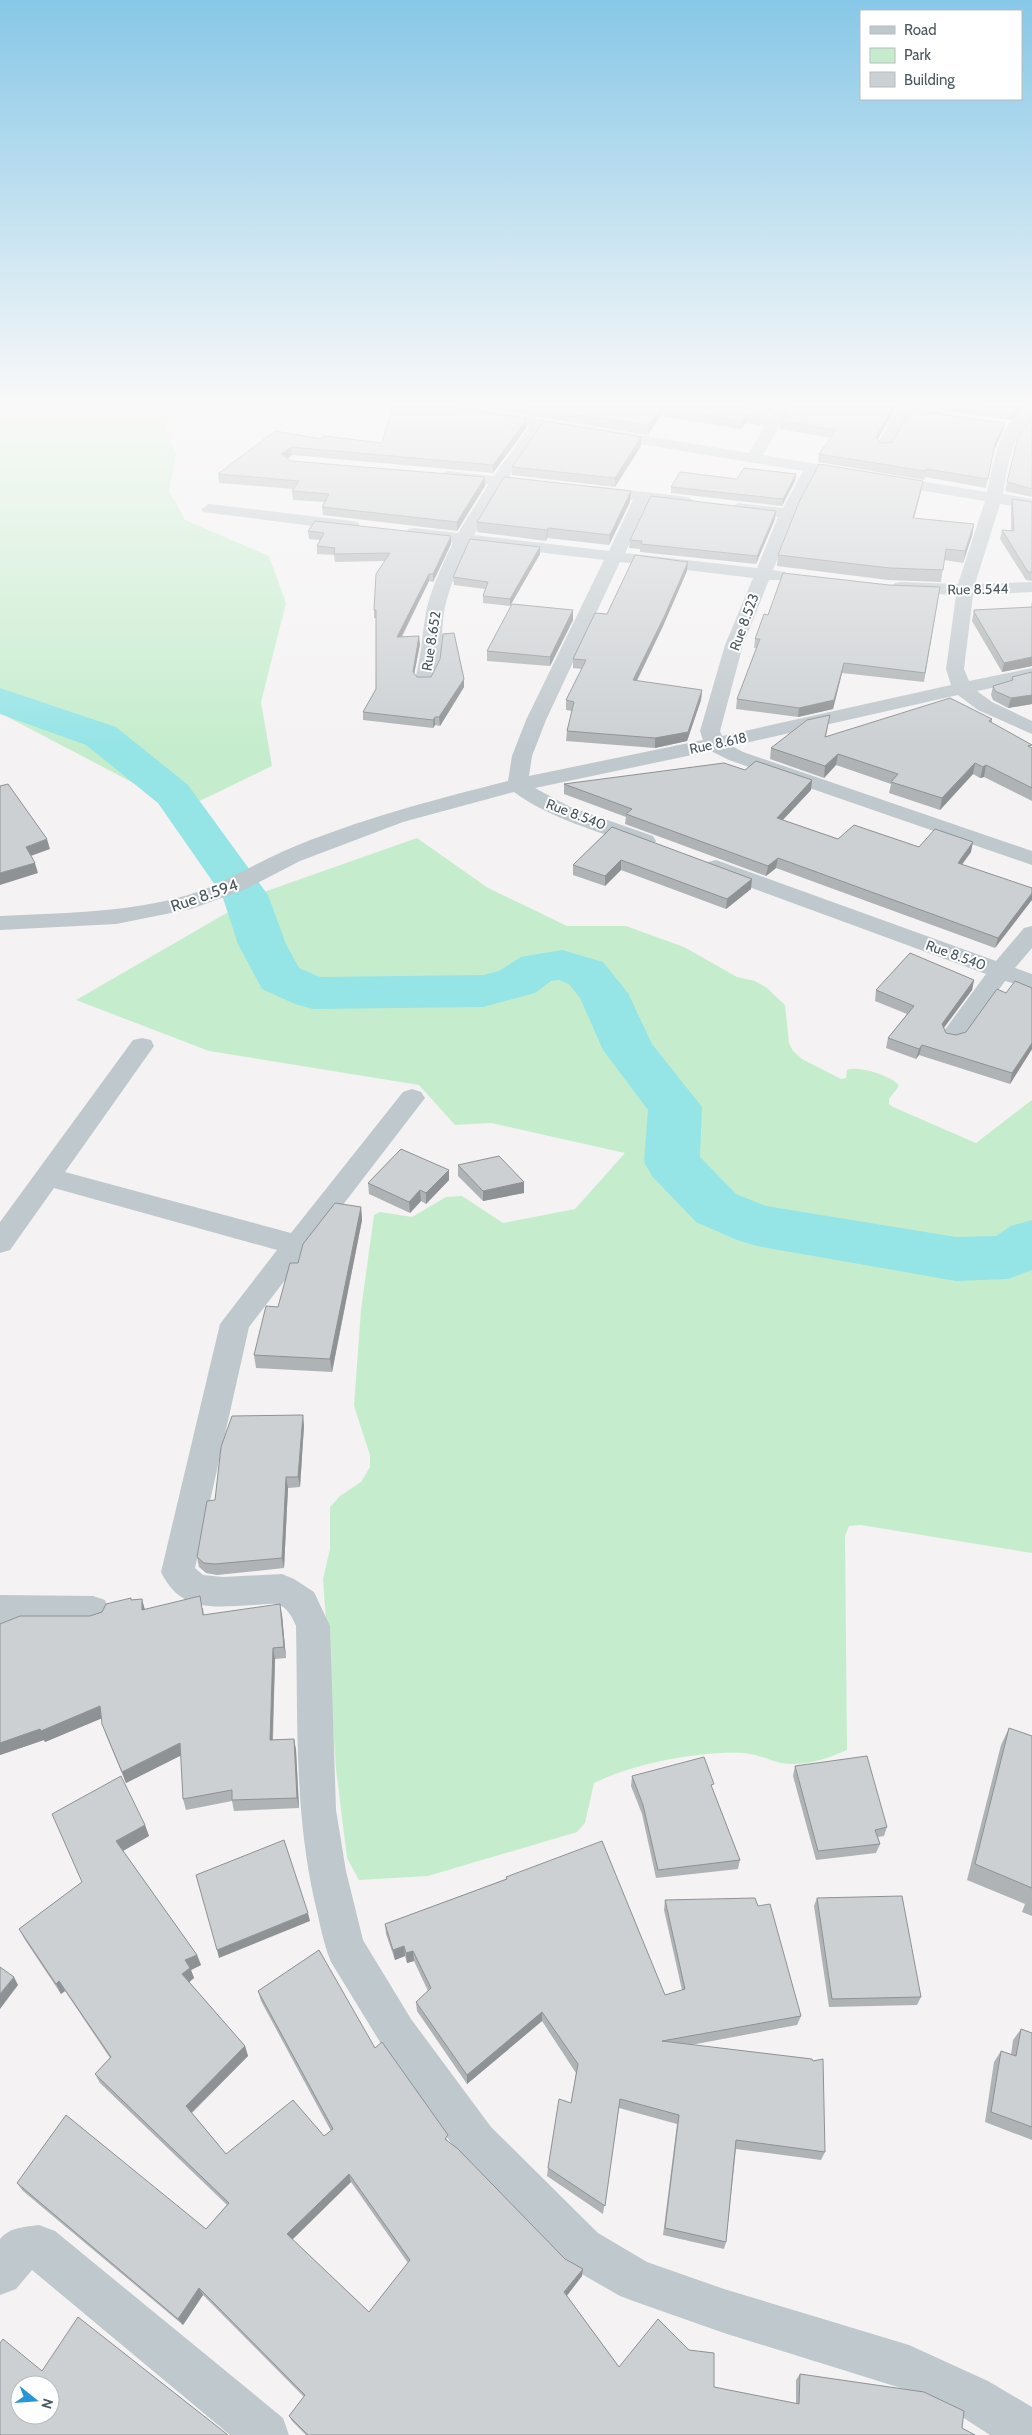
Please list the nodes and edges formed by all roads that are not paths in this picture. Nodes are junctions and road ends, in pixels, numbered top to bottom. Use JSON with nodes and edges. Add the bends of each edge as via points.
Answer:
{"nodes":[{"id":1,"x":301,"y":521,"type":"edge"},
{"id":2,"x":473,"y":521,"type":"edge"},
{"id":3,"x":632,"y":521,"type":"edge"},
{"id":4,"x":785,"y":521,"type":"edge"},
{"id":5,"x":987,"y":521,"type":"edge"},
{"id":6,"x":365,"y":528,"type":"edge"},
{"id":7,"x":394,"y":531,"type":"edge"},
{"id":8,"x":462,"y":539,"type":"junction"},
{"id":9,"x":615,"y":556,"type":"junction"},
{"id":10,"x":761,"y":574,"type":"junction"},
{"id":11,"x":800,"y":578,"type":"edge"},
{"id":12,"x":888,"y":587,"type":"edge"},
{"id":13,"x":1032,"y":587,"type":"edge"},
{"id":14,"x":965,"y":590,"type":"junction"},
{"id":15,"x":1032,"y":674,"type":"edge"},
{"id":16,"x":424,"y":679,"type":"edge"},
{"id":17,"x":962,"y":688,"type":"junction"},
{"id":18,"x":1032,"y":728,"type":"edge"},
{"id":19,"x":714,"y":744,"type":"junction"},
{"id":20,"x":518,"y":785,"type":"junction"},
{"id":21,"x":396,"y":818,"type":"joint"},
{"id":22,"x":665,"y":848,"type":"edge"},
{"id":23,"x":1032,"y":858,"type":"edge"},
{"id":24,"x":702,"y":862,"type":"edge"},
{"id":25,"x":0,"y":923,"type":"edge"},
{"id":26,"x":1032,"y":933,"type":"edge"},
{"id":27,"x":1000,"y":971,"type":"junction"},
{"id":28,"x":1032,"y":982,"type":"edge"},
{"id":29,"x":953,"y":1035,"type":"edge"},
{"id":30,"x":142,"y":1046,"type":"dead end"},
{"id":31,"x":412,"y":1098,"type":"dead end"},
{"id":32,"x":48,"y":1177,"type":"junction"},
{"id":33,"x":0,"y":1243,"type":"edge"},
{"id":34,"x":296,"y":1245,"type":"junction"},
{"id":35,"x":0,"y":1610,"type":"edge"},
{"id":36,"x":92,"y":1611,"type":"dead end"},
{"id":37,"x":10,"y":2261,"type":"edge"},
{"id":38,"x":1032,"y":2434,"type":"edge"},
{"id":39,"x":266,"y":2435,"type":"edge"}],
"edges":[{"from":1,"to":6,"type":"street"},
{"from":2,"to":8,"type":"street","name":"Rue 8.652"},
{"from":3,"to":9,"type":"street"},
{"from":4,"to":10,"type":"street","name":"Rue 8.523"},
{"from":5,"to":14,"type":"street"},
{"from":7,"to":8,"type":"street"},
{"from":8,"to":9,"type":"street"},
{"from":8,"to":16,"type":"street","name":"Rue 8.652","via":[[432,619],[430,665]]},
{"from":9,"to":10,"type":"street"},
{"from":9,"to":20,"type":"street","via":[[536,720],[522,756]]},
{"from":10,"to":11,"type":"street"},
{"from":10,"to":19,"type":"street","name":"Rue 8.523","via":[[734,645],[710,731]]},
{"from":12,"to":14,"type":"street","name":"Rue 8.544"},
{"from":13,"to":14,"type":"street","name":"Rue 8.544"},
{"from":14,"to":17,"type":"street","via":[[955,669]]},
{"from":15,"to":17,"type":"street","name":"Rue 8.618"},
{"from":17,"to":18,"type":"street","via":[[985,706]]},
{"from":17,"to":19,"type":"street","name":"Rue 8.618"},
{"from":19,"to":20,"type":"street","name":"Rue 8.618"},
{"from":19,"to":23,"type":"street","via":[[736,756]]},
{"from":20,"to":21,"type":"street","name":"Rue 8.618"},
{"from":20,"to":22,"type":"street","name":"Rue 8.540","via":[[531,796],[562,810]]},
{"from":21,"to":25,"type":"street","name":"Rue 8.594","via":[[292,856],[238,884],[183,904],[116,917]]},
{"from":24,"to":27,"type":"street","name":"Rue 8.540"},
{"from":26,"to":27,"type":"street","name":"Rue 8.540"},
{"from":27,"to":28,"type":"street"},
{"from":27,"to":29,"type":"street"},
{"from":30,"to":32,"type":"street"},
{"from":31,"to":34,"type":"street"},
{"from":32,"to":33,"type":"street"},
{"from":32,"to":34,"type":"street"},
{"from":34,"to":38,"type":"street","via":[[235,1324],[178,1572],[194,1589],[223,1592],[282,1589],[302,1602],[313,1626],[318,1810],[327,1871],[345,1948],[397,2033],[476,2142],[582,2249],[636,2280],[724,2311],[909,2368],[972,2397]]},
{"from":35,"to":36,"type":"street"},
{"from":37,"to":39,"type":"street","via":[[39,2247]]}]}
